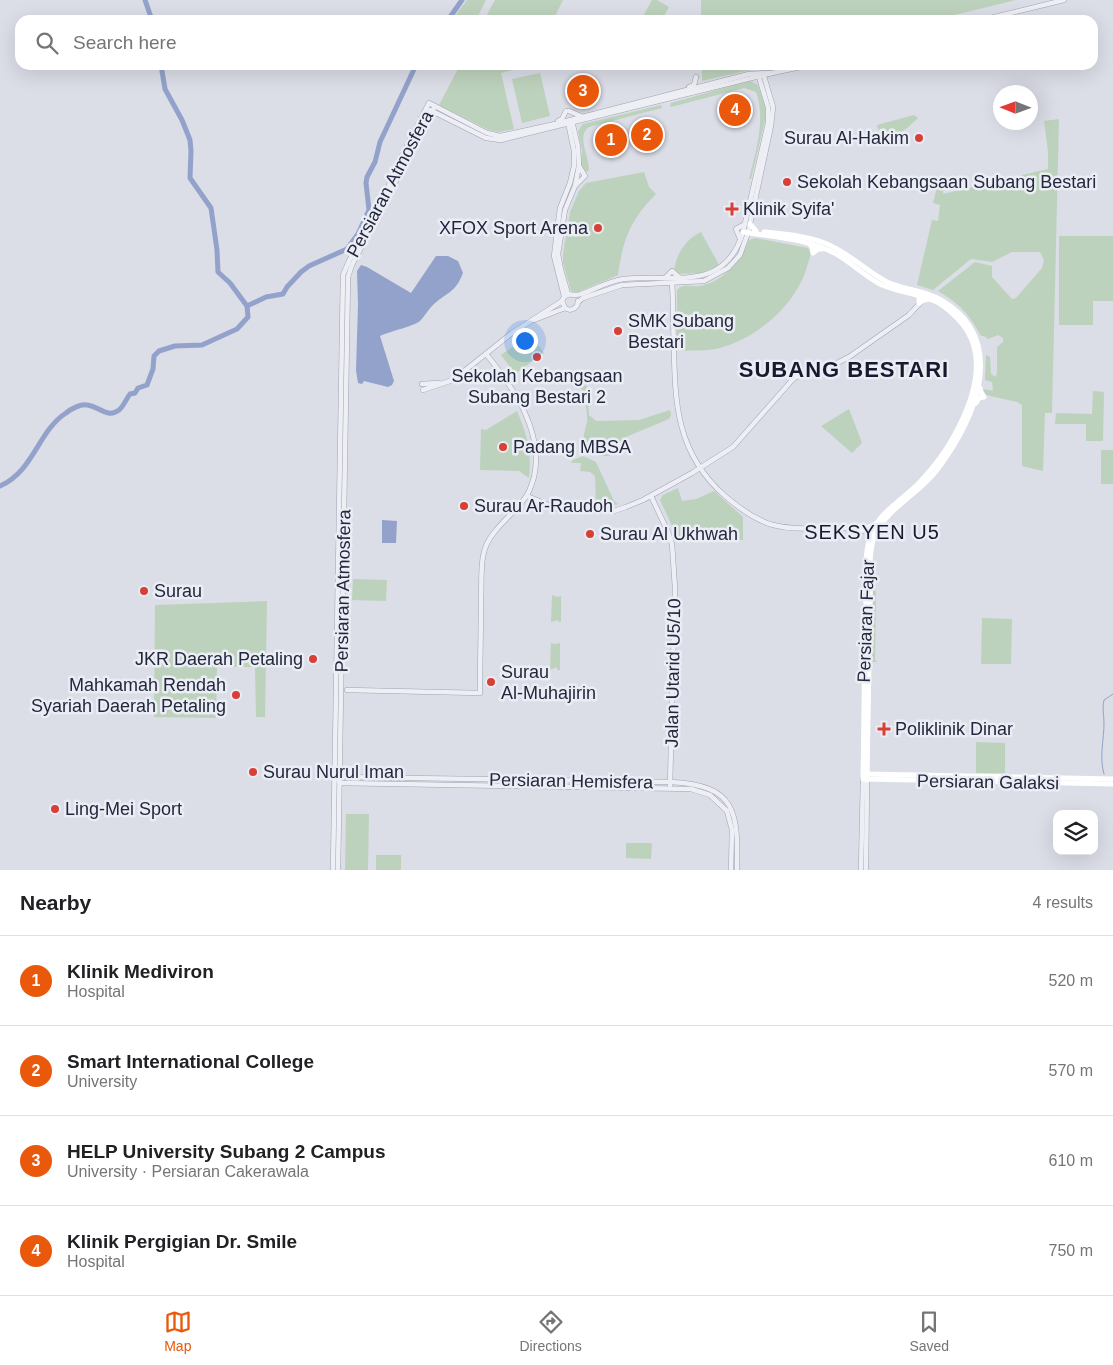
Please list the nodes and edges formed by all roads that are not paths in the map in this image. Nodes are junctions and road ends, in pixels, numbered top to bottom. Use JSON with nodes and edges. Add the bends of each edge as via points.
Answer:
{"nodes":[{"id":1,"x":1064,"y":0,"type":"edge"},
{"id":2,"x":1002,"y":15,"type":"edge"},
{"id":3,"x":787,"y":70,"type":"edge"},
{"id":4,"x":773,"y":73,"type":"junction"},
{"id":5,"x":761,"y":74,"type":"junction"},
{"id":6,"x":750,"y":78,"type":"junction"},
{"id":7,"x":761,"y":83,"type":"junction"},
{"id":8,"x":707,"y":84,"type":"junction"},
{"id":9,"x":767,"y":85,"type":"junction"},
{"id":10,"x":684,"y":90,"type":"junction"},
{"id":11,"x":433,"y":108,"type":"junction"},
{"id":12,"x":585,"y":118,"type":"junction"},
{"id":13,"x":570,"y":122,"type":"junction"},
{"id":14,"x":556,"y":126,"type":"junction"},
{"id":15,"x":573,"y":132,"type":"junction"},
{"id":16,"x":579,"y":166,"type":"junction"},
{"id":17,"x":578,"y":175,"type":"junction"},
{"id":18,"x":570,"y":183,"type":"junction"},
{"id":19,"x":575,"y":186,"type":"junction"},
{"id":20,"x":745,"y":231,"type":"junction"},
{"id":21,"x":756,"y":232,"type":"junction"},
{"id":22,"x":681,"y":280,"type":"junction"},
{"id":23,"x":664,"y":281,"type":"junction"},
{"id":24,"x":672,"y":283,"type":"junction"},
{"id":25,"x":673,"y":291,"type":"junction"},
{"id":26,"x":575,"y":295,"type":"junction"},
{"id":27,"x":923,"y":295,"type":"junction"},
{"id":28,"x":565,"y":297,"type":"junction"},
{"id":29,"x":932,"y":300,"type":"junction"},
{"id":30,"x":578,"y":302,"type":"junction"},
{"id":31,"x":919,"y":303,"type":"junction"},
{"id":32,"x":565,"y":308,"type":"junction"},
{"id":33,"x":533,"y":320,"type":"junction"},
{"id":34,"x":496,"y":346,"type":"junction"},
{"id":35,"x":486,"y":354,"type":"junction"},
{"id":36,"x":478,"y":361,"type":"junction"},
{"id":37,"x":494,"y":363,"type":"junction"},
{"id":38,"x":422,"y":384,"type":"dead end"},
{"id":39,"x":440,"y":384,"type":"junction"},
{"id":40,"x":423,"y":390,"type":"dead end"},
{"id":41,"x":694,"y":460,"type":"junction"},
{"id":42,"x":706,"y":464,"type":"junction"},
{"id":43,"x":699,"y":469,"type":"junction"},
{"id":44,"x":692,"y":473,"type":"junction"},
{"id":45,"x":704,"y":476,"type":"junction"},
{"id":46,"x":530,"y":487,"type":"junction"},
{"id":47,"x":658,"y":492,"type":"junction"},
{"id":48,"x":527,"y":496,"type":"junction"},
{"id":49,"x":651,"y":496,"type":"junction"},
{"id":50,"x":535,"y":499,"type":"junction"},
{"id":51,"x":642,"y":500,"type":"junction"},
{"id":52,"x":522,"y":502,"type":"junction"},
{"id":53,"x":655,"y":505,"type":"junction"},
{"id":54,"x":880,"y":519,"type":"junction"},
{"id":55,"x":860,"y":529,"type":"junction"},
{"id":56,"x":874,"y":534,"type":"junction"},
{"id":57,"x":869,"y":544,"type":"junction"},
{"id":58,"x":339,"y":660,"type":"junction"},
{"id":59,"x":341,"y":683,"type":"junction"},
{"id":60,"x":347,"y":690,"type":"junction"},
{"id":61,"x":341,"y":697,"type":"junction"},
{"id":62,"x":334,"y":724,"type":"junction"},
{"id":63,"x":340,"y":749,"type":"junction"},
{"id":64,"x":335,"y":755,"type":"junction"},
{"id":65,"x":865,"y":777,"type":"junction"},
{"id":66,"x":1113,"y":778,"type":"edge"},
{"id":67,"x":339,"y":780,"type":"junction"},
{"id":68,"x":670,"y":782,"type":"junction"},
{"id":69,"x":1113,"y":784,"type":"edge"},
{"id":70,"x":670,"y":788,"type":"junction"},
{"id":71,"x":333,"y":809,"type":"junction"},
{"id":72,"x":332,"y":870,"type":"edge"},
{"id":73,"x":338,"y":870,"type":"edge"},
{"id":74,"x":731,"y":870,"type":"edge"},
{"id":75,"x":737,"y":870,"type":"edge"},
{"id":76,"x":864,"y":870,"type":"edge"}],
"edges":[{"from":1,"to":2,"type":"street"},
{"from":3,"to":4,"type":"street"},
{"from":4,"to":5,"type":"street"},
{"from":4,"to":9,"type":"street"},
{"from":5,"to":6,"type":"street"},
{"from":5,"to":7,"type":"street"},
{"from":5,"to":8,"type":"street"},
{"from":5,"to":9,"type":"street"},
{"from":6,"to":7,"type":"street"},
{"from":6,"to":12,"type":"street"},
{"from":7,"to":20,"type":"street","via":[[768,114]]},
{"from":8,"to":10,"type":"street"},
{"from":8,"to":10,"type":"street","via":[[699,83],[696,77],[694,84]]},
{"from":9,"to":20,"type":"street","via":[[773,112]]},
{"from":10,"to":12,"type":"street"},
{"from":11,"to":14,"type":"street","via":[[496,136]]},
{"from":11,"to":58,"type":"street","name":"Persiaran Atmosfera","via":[[349,273]]},
{"from":11,"to":58,"type":"street","name":"Persiaran Atmosfera","via":[[429,103],[343,275]]},
{"from":12,"to":13,"type":"street"},
{"from":12,"to":14,"type":"street","via":[[567,111]]},
{"from":12,"to":15,"type":"street"},
{"from":13,"to":14,"type":"street"},
{"from":13,"to":15,"type":"street"},
{"from":14,"to":15,"type":"street"},
{"from":15,"to":16,"type":"street"},
{"from":15,"to":18,"type":"street"},
{"from":16,"to":17,"type":"street"},
{"from":16,"to":19,"type":"street","via":[[585,176]]},
{"from":17,"to":18,"type":"street"},
{"from":17,"to":19,"type":"street"},
{"from":18,"to":28,"type":"street","via":[[560,208],[554,252]]},
{"from":19,"to":28,"type":"street","via":[[565,210],[558,254]]},
{"from":20,"to":21,"type":"main road"},
{"from":20,"to":21,"type":"main road"},
{"from":20,"to":22,"type":"street","via":[[740,255],[722,272],[704,281]]},
{"from":21,"to":27,"type":"main road","via":[[827,244],[889,283]]},
{"from":21,"to":27,"type":"main road","name":"Persiaran Fajar","via":[[808,243],[814,253],[825,249],[881,284]]},
{"from":22,"to":23,"type":"street","via":[[672,271]]},
{"from":22,"to":24,"type":"street"},
{"from":22,"to":25,"type":"street"},
{"from":23,"to":24,"type":"street"},
{"from":23,"to":25,"type":"street"},
{"from":23,"to":26,"type":"street","via":[[619,280]]},
{"from":23,"to":30,"type":"street","via":[[622,285]]},
{"from":24,"to":25,"type":"street"},
{"from":25,"to":41,"type":"street","via":[[678,409],[682,432]]},
{"from":26,"to":28,"type":"street"},
{"from":26,"to":30,"type":"street"},
{"from":27,"to":29,"type":"main road","name":"Persiaran Fajar"},
{"from":27,"to":31,"type":"main road"},
{"from":27,"to":56,"type":"main road","via":[[942,300],[952,307],[972,330],[980,356],[980,392],[984,398],[977,400],[937,470],[890,514]]},
{"from":28,"to":32,"type":"street"},
{"from":28,"to":33,"type":"street"},
{"from":29,"to":31,"type":"main road"},
{"from":29,"to":54,"type":"main road","name":"Persiaran Fajar","via":[[952,313],[966,328],[977,364],[976,379],[960,424],[942,455]]},
{"from":30,"to":32,"type":"street","via":[[572,310]]},
{"from":31,"to":42,"type":"street","via":[[895,326],[849,357],[794,378],[732,447]]},
{"from":32,"to":33,"type":"street"},
{"from":33,"to":34,"type":"street"},
{"from":34,"to":35,"type":"street"},
{"from":34,"to":37,"type":"street"},
{"from":35,"to":36,"type":"street"},
{"from":35,"to":37,"type":"street"},
{"from":36,"to":37,"type":"street"},
{"from":36,"to":39,"type":"street","via":[[454,380]]},
{"from":37,"to":46,"type":"street","via":[[511,387],[533,435],[536,463]]},
{"from":38,"to":39,"type":"street"},
{"from":39,"to":40,"type":"street"},
{"from":41,"to":42,"type":"street"},
{"from":41,"to":43,"type":"street"},
{"from":41,"to":44,"type":"street"},
{"from":42,"to":43,"type":"street"},
{"from":42,"to":45,"type":"street"},
{"from":43,"to":44,"type":"street"},
{"from":43,"to":45,"type":"street"},
{"from":44,"to":45,"type":"street"},
{"from":44,"to":47,"type":"street"},
{"from":45,"to":55,"type":"street","via":[[731,502],[764,522],[787,528]]},
{"from":46,"to":48,"type":"street"},
{"from":46,"to":50,"type":"street"},
{"from":47,"to":49,"type":"street"},
{"from":47,"to":53,"type":"street"},
{"from":48,"to":50,"type":"street"},
{"from":48,"to":52,"type":"street"},
{"from":49,"to":51,"type":"street"},
{"from":49,"to":53,"type":"street","name":"Jalan Utarid U5/10"},
{"from":50,"to":51,"type":"street","via":[[558,509],[578,512],[621,510]]},
{"from":50,"to":52,"type":"street"},
{"from":51,"to":53,"type":"street"},
{"from":52,"to":60,"type":"street","via":[[493,534],[483,555],[480,693]]},
{"from":53,"to":68,"type":"street","name":"Jalan Utarid U5/10","via":[[672,543],[675,588]]},
{"from":54,"to":55,"type":"main road","via":[[871,528]]},
{"from":54,"to":56,"type":"main road","name":"Persiaran Fajar"},
{"from":55,"to":56,"type":"street"},
{"from":55,"to":57,"type":"main road","via":[[866,534]]},
{"from":56,"to":57,"type":"main road","name":"Persiaran Fajar"},
{"from":56,"to":65,"type":"main road","name":"Persiaran Fajar"},
{"from":57,"to":65,"type":"main road","name":"Persiaran Fajar"},
{"from":58,"to":59,"type":"street","name":"Persiaran Atmosfera"},
{"from":58,"to":62,"type":"street","name":"Persiaran Atmosfera"},
{"from":59,"to":60,"type":"street"},
{"from":59,"to":61,"type":"street","name":"Persiaran Atmosfera"},
{"from":60,"to":61,"type":"street"},
{"from":61,"to":63,"type":"street","name":"Persiaran Atmosfera"},
{"from":62,"to":63,"type":"street","via":[[338,729]]},
{"from":62,"to":64,"type":"street","name":"Persiaran Atmosfera"},
{"from":63,"to":67,"type":"street","name":"Persiaran Atmosfera"},
{"from":64,"to":67,"type":"street"},
{"from":64,"to":71,"type":"street","name":"Persiaran Atmosfera"},
{"from":65,"to":66,"type":"main road","name":"Persiaran Galaksi"},
{"from":65,"to":69,"type":"main road","name":"Persiaran Galaksi"},
{"from":65,"to":76,"type":"street","name":"Persiaran Fajar"},
{"from":65,"to":76,"type":"street","name":"Persiaran Fajar"},
{"from":67,"to":68,"type":"street","name":"Persiaran Hemisfera"},
{"from":67,"to":70,"type":"street","name":"Persiaran Hemisfera"},
{"from":67,"to":71,"type":"street"},
{"from":67,"to":73,"type":"street","name":"Persiaran Atmosfera"},
{"from":68,"to":70,"type":"street","name":"Jalan Utarid U5/10"},
{"from":68,"to":75,"type":"street","name":"Persiaran Hemisfera","via":[[692,783],[710,789],[728,804],[737,828]]},
{"from":70,"to":74,"type":"street","name":"Persiaran Hemisfera","via":[[691,789],[710,795],[726,811],[732,830]]},
{"from":71,"to":72,"type":"street","name":"Persiaran Atmosfera"}]}
